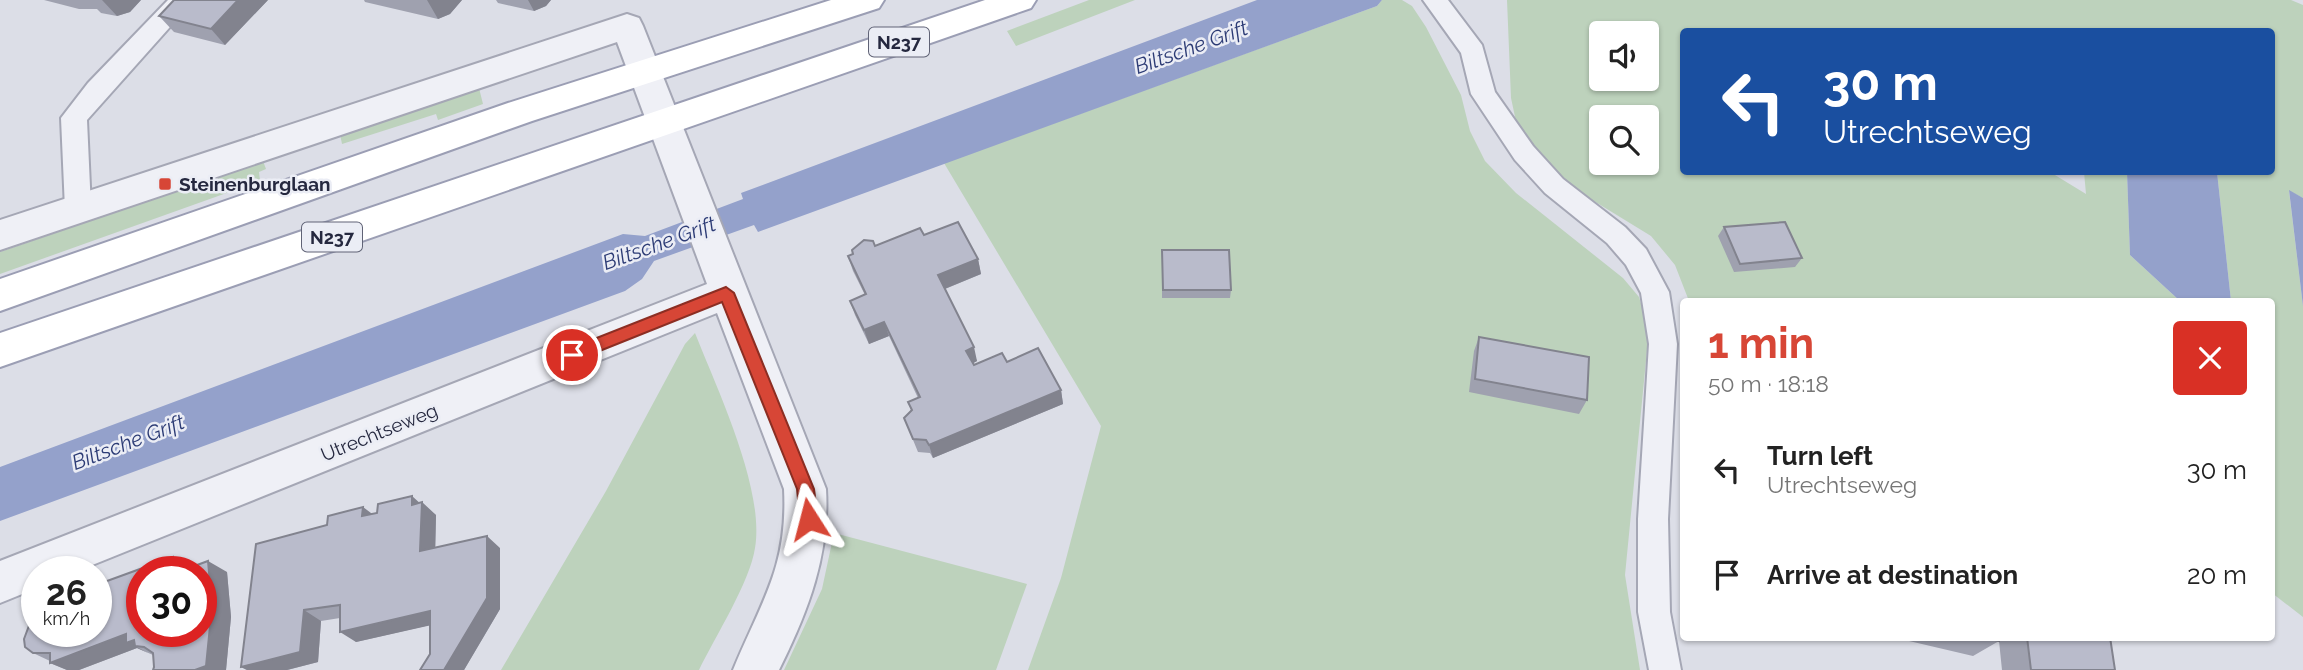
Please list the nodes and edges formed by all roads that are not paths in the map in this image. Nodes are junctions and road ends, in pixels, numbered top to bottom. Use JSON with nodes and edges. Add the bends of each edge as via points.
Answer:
{"nodes":[{"id":1,"x":182,"y":0,"type":"edge"},
{"id":2,"x":868,"y":0,"type":"edge"},
{"id":3,"x":1020,"y":0,"type":"edge"},
{"id":4,"x":1435,"y":0,"type":"edge"},
{"id":5,"x":646,"y":73,"type":"junction"},
{"id":6,"x":664,"y":123,"type":"junction"},
{"id":7,"x":78,"y":209,"type":"junction"},
{"id":8,"x":0,"y":235,"type":"edge"},
{"id":9,"x":726,"y":293,"type":"junction"},
{"id":10,"x":0,"y":295,"type":"edge"},
{"id":11,"x":0,"y":350,"type":"edge"},
{"id":12,"x":15,"y":576,"type":"edge"},
{"id":13,"x":0,"y":609,"type":"edge"},
{"id":14,"x":755,"y":670,"type":"edge"},
{"id":15,"x":1665,"y":670,"type":"edge"}],
"edges":[{"from":1,"to":7,"type":"lane","via":[[74,118]]},
{"from":2,"to":5,"type":"main road","number":"N237"},
{"from":3,"to":6,"type":"main road","number":"N237"},
{"from":4,"to":15,"type":"lane","via":[[1473,51],[1483,94],[1524,153],[1554,186],[1616,235],[1636,257],[1655,292],[1663,344],[1653,519],[1654,612]]},
{"from":5,"to":6,"type":"street"},
{"from":5,"to":7,"type":"street","via":[[627,26]]},
{"from":5,"to":10,"type":"main road","number":"N237","via":[[375,162]]},
{"from":6,"to":9,"type":"street"},
{"from":6,"to":11,"type":"main road","number":"N237"},
{"from":7,"to":8,"type":"street"},
{"from":9,"to":12,"type":"street","name":"Utrechtseweg"},
{"from":9,"to":14,"type":"street","via":[[805,489],[809,519],[801,567]]},
{"from":12,"to":13,"type":"street","name":"Utrechtseweg"}]}
